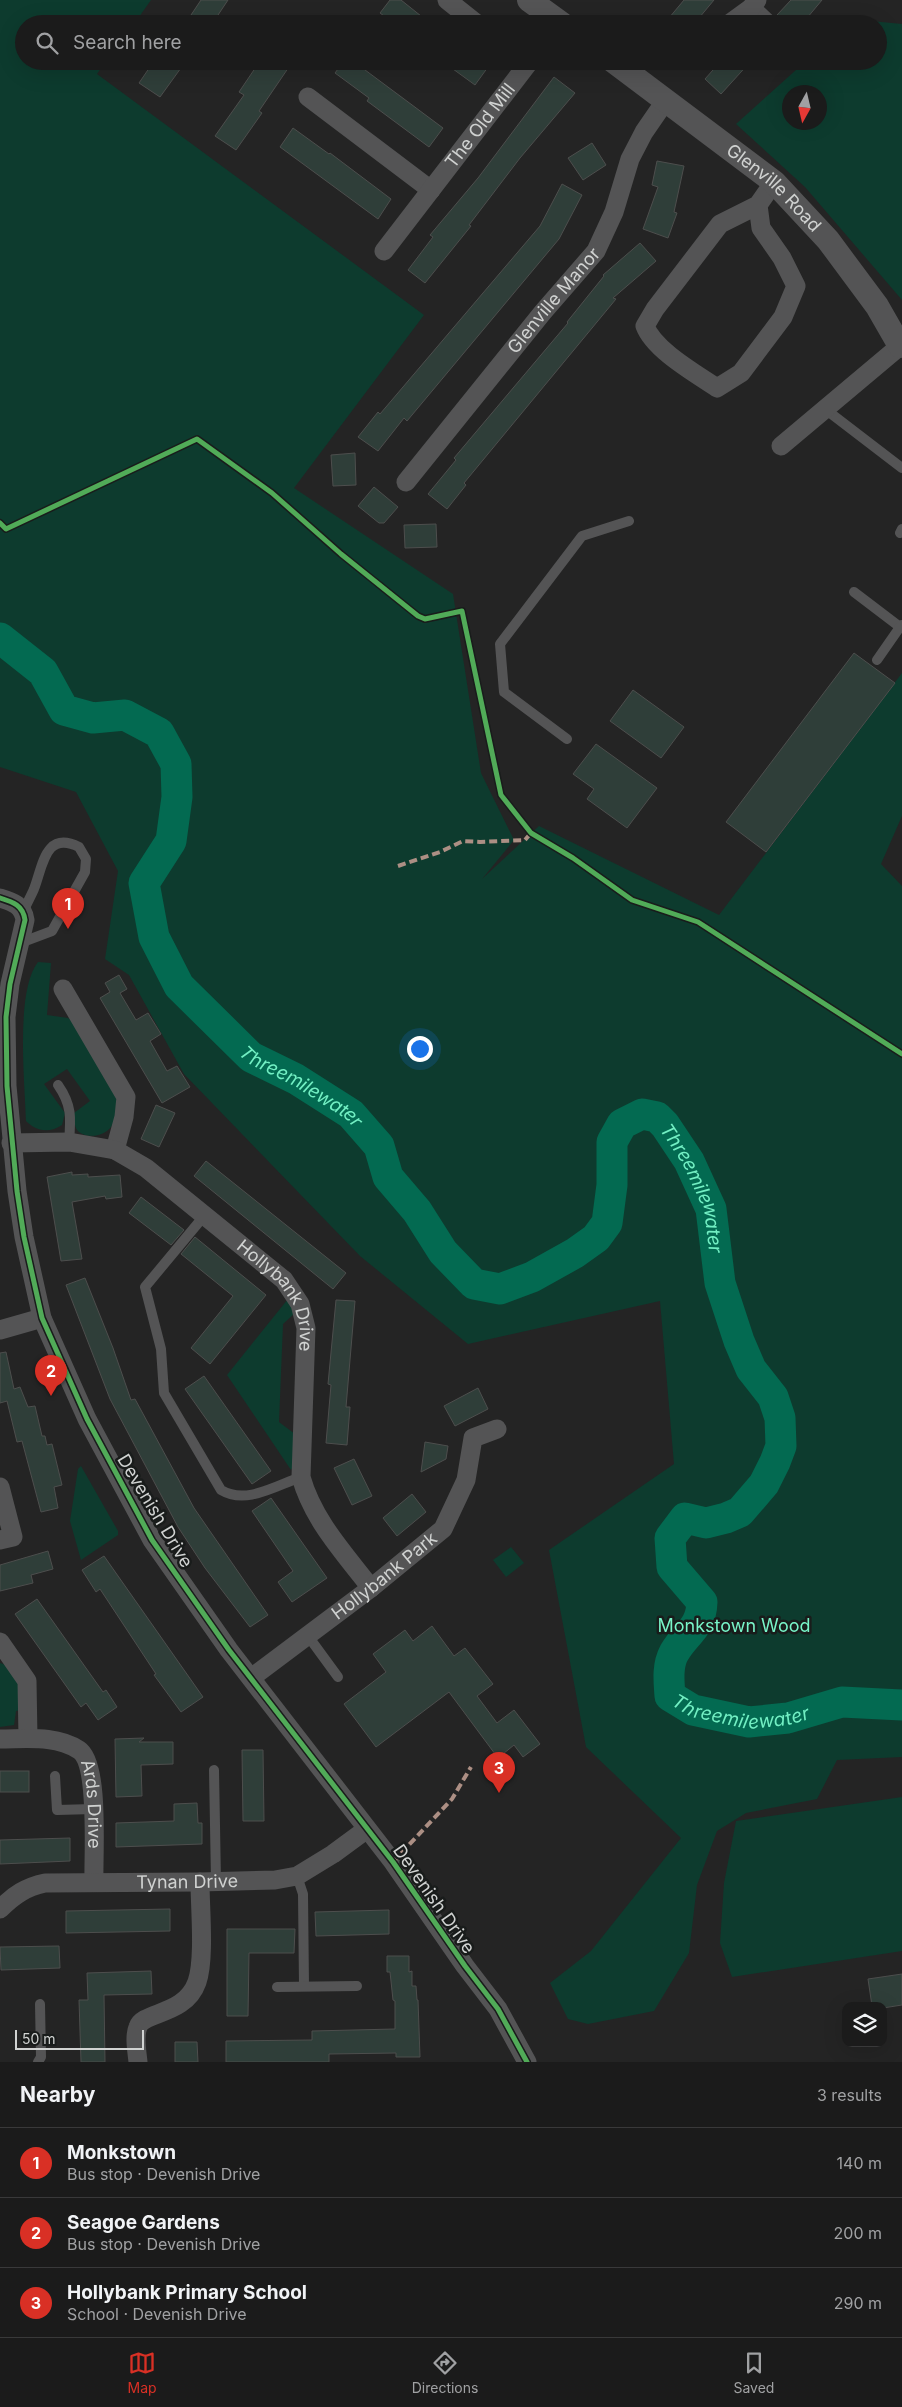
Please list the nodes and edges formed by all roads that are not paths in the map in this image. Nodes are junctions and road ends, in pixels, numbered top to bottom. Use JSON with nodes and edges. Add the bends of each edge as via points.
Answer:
{"nodes":[{"id":1,"x":447,"y":0,"type":"edge"},
{"id":2,"x":529,"y":0,"type":"edge"},
{"id":3,"x":754,"y":4,"type":"edge"},
{"id":4,"x":466,"y":15,"type":"edge"},
{"id":5,"x":550,"y":15,"type":"edge"},
{"id":6,"x":740,"y":15,"type":"edge"},
{"id":7,"x":762,"y":15,"type":"edge"},
{"id":8,"x":522,"y":70,"type":"edge"},
{"id":9,"x":625,"y":70,"type":"edge"},
{"id":10,"x":308,"y":97,"type":"dead end"},
{"id":11,"x":666,"y":100,"type":"junction"},
{"id":12,"x":774,"y":182,"type":"junction"},
{"id":13,"x":431,"y":190,"type":"junction"},
{"id":14,"x":758,"y":205,"type":"junction"},
{"id":15,"x":384,"y":251,"type":"dead end"},
{"id":16,"x":901,"y":345,"type":"edge"},
{"id":17,"x":825,"y":409,"type":"junction"},
{"id":18,"x":781,"y":446,"type":"dead end"},
{"id":19,"x":902,"y":468,"type":"edge"},
{"id":20,"x":406,"y":482,"type":"dead end"},
{"id":21,"x":629,"y":521,"type":"dead end"},
{"id":22,"x":854,"y":592,"type":"dead end"},
{"id":23,"x":901,"y":626,"type":"edge"},
{"id":24,"x":877,"y":660,"type":"dead end"},
{"id":25,"x":567,"y":739,"type":"dead end"},
{"id":26,"x":0,"y":898,"type":"edge"},
{"id":27,"x":24,"y":910,"type":"junction"},
{"id":28,"x":20,"y":943,"type":"junction"},
{"id":29,"x":63,"y":989,"type":"dead end"},
{"id":30,"x":58,"y":1085,"type":"dead end"},
{"id":31,"x":11,"y":1142,"type":"junction"},
{"id":32,"x":69,"y":1142,"type":"junction"},
{"id":33,"x":115,"y":1150,"type":"junction"},
{"id":34,"x":204,"y":1216,"type":"junction"},
{"id":35,"x":42,"y":1318,"type":"junction"},
{"id":36,"x":0,"y":1330,"type":"edge"},
{"id":37,"x":497,"y":1429,"type":"dead end"},
{"id":38,"x":301,"y":1477,"type":"junction"},
{"id":39,"x":0,"y":1487,"type":"edge"},
{"id":40,"x":0,"y":1540,"type":"edge"},
{"id":41,"x":371,"y":1588,"type":"junction"},
{"id":42,"x":308,"y":1636,"type":"junction"},
{"id":43,"x":1,"y":1646,"type":"edge"},
{"id":44,"x":338,"y":1677,"type":"dead end"},
{"id":45,"x":251,"y":1678,"type":"junction"},
{"id":46,"x":28,"y":1738,"type":"junction"},
{"id":47,"x":0,"y":1739,"type":"edge"},
{"id":48,"x":214,"y":1770,"type":"dead end"},
{"id":49,"x":55,"y":1776,"type":"dead end"},
{"id":50,"x":93,"y":1809,"type":"junction"},
{"id":51,"x":367,"y":1829,"type":"junction"},
{"id":52,"x":297,"y":1876,"type":"junction"},
{"id":53,"x":208,"y":1881,"type":"junction"},
{"id":54,"x":94,"y":1882,"type":"junction"},
{"id":55,"x":0,"y":1909,"type":"edge"},
{"id":56,"x":304,"y":1986,"type":"junction"},
{"id":57,"x":357,"y":1986,"type":"dead end"},
{"id":58,"x":277,"y":1987,"type":"dead end"},
{"id":59,"x":40,"y":2004,"type":"dead end"},
{"id":60,"x":523,"y":2055,"type":"edge"},
{"id":61,"x":38,"y":2062,"type":"edge"},
{"id":62,"x":138,"y":2062,"type":"edge"}],
"edges":[{"from":1,"to":4,"type":"street"},
{"from":2,"to":5,"type":"street"},
{"from":3,"to":6,"type":"street"},
{"from":3,"to":7,"type":"street"},
{"from":8,"to":13,"type":"street","name":"The Old Mill"},
{"from":9,"to":11,"type":"street","name":"Glenville Road"},
{"from":10,"to":13,"type":"street"},
{"from":11,"to":12,"type":"street","name":"Glenville Road"},
{"from":11,"to":20,"type":"street","name":"Glenville Manor","via":[[630,159],[614,212],[596,251]]},
{"from":12,"to":14,"type":"street"},
{"from":12,"to":16,"type":"street","name":"Glenville Road","via":[[828,240],[877,306]]},
{"from":13,"to":15,"type":"street","name":"The Old Mill"},
{"from":14,"to":14,"type":"street","via":[[720,224],[645,326],[669,354],[716,388],[741,373],[783,317],[796,286],[782,258],[760,228]]},
{"from":16,"to":17,"type":"street"},
{"from":17,"to":18,"type":"street"},
{"from":17,"to":19,"type":"lane"},
{"from":21,"to":25,"type":"lane","via":[[582,536],[500,644],[504,692]]},
{"from":22,"to":23,"type":"lane"},
{"from":23,"to":24,"type":"lane"},
{"from":26,"to":27,"type":"street"},
{"from":27,"to":28,"type":"street","name":"Devenish Drive"},
{"from":27,"to":28,"type":"lane","via":[[46,852],[63,842],[79,847],[86,859],[85,872],[52,931]]},
{"from":28,"to":31,"type":"street","name":"Devenish Drive","via":[[6,1017]]},
{"from":29,"to":33,"type":"street","via":[[126,1097]]},
{"from":30,"to":32,"type":"lane","via":[[68,1099]]},
{"from":31,"to":32,"type":"street","name":"Hollybank Drive"},
{"from":31,"to":35,"type":"street","name":"Devenish Drive","via":[[24,1237]]},
{"from":32,"to":33,"type":"street","name":"Hollybank Drive"},
{"from":33,"to":34,"type":"street","name":"Hollybank Drive","via":[[146,1168]]},
{"from":34,"to":38,"type":"street","name":"Hollybank Drive","via":[[284,1280],[300,1304],[306,1328]]},
{"from":34,"to":38,"type":"lane","via":[[145,1287],[161,1349],[164,1393],[221,1490],[231,1496],[246,1497]]},
{"from":35,"to":36,"type":"street"},
{"from":35,"to":45,"type":"street","name":"Devenish Drive","via":[[87,1419],[152,1540]]},
{"from":37,"to":41,"type":"street","name":"Hollybank Park","via":[[474,1438],[466,1480],[444,1529]]},
{"from":38,"to":41,"type":"street","name":"Hollybank Drive","via":[[318,1519]]},
{"from":39,"to":40,"type":"street","via":[[13,1537]]},
{"from":41,"to":42,"type":"street","name":"Hollybank Park"},
{"from":42,"to":44,"type":"lane"},
{"from":42,"to":45,"type":"street","name":"Hollybank Park"},
{"from":43,"to":46,"type":"street","via":[[27,1681]]},
{"from":45,"to":51,"type":"street","name":"Devenish Drive"},
{"from":46,"to":47,"type":"street","name":"Ards Drive"},
{"from":46,"to":50,"type":"street","name":"Ards Drive","via":[[58,1741],[81,1751],[89,1764]]},
{"from":48,"to":53,"type":"lane"},
{"from":49,"to":50,"type":"lane","via":[[57,1810]]},
{"from":50,"to":54,"type":"street","name":"Ards Drive"},
{"from":51,"to":52,"type":"street","name":"Tynan Drive"},
{"from":51,"to":60,"type":"street","name":"Devenish Drive","via":[[498,2009]]},
{"from":52,"to":53,"type":"street","name":"Tynan Drive","via":[[275,1880]]},
{"from":52,"to":56,"type":"lane","via":[[303,1894]]},
{"from":53,"to":54,"type":"street","name":"Tynan Drive"},
{"from":53,"to":62,"type":"street","via":[[197,1982],[188,1998],[171,2011],[144,2018],[138,2027]]},
{"from":54,"to":55,"type":"street","name":"Tynan Drive","via":[[29,1887]]},
{"from":56,"to":57,"type":"lane"},
{"from":56,"to":58,"type":"lane"},
{"from":59,"to":61,"type":"lane","via":[[41,2057]]}]}
